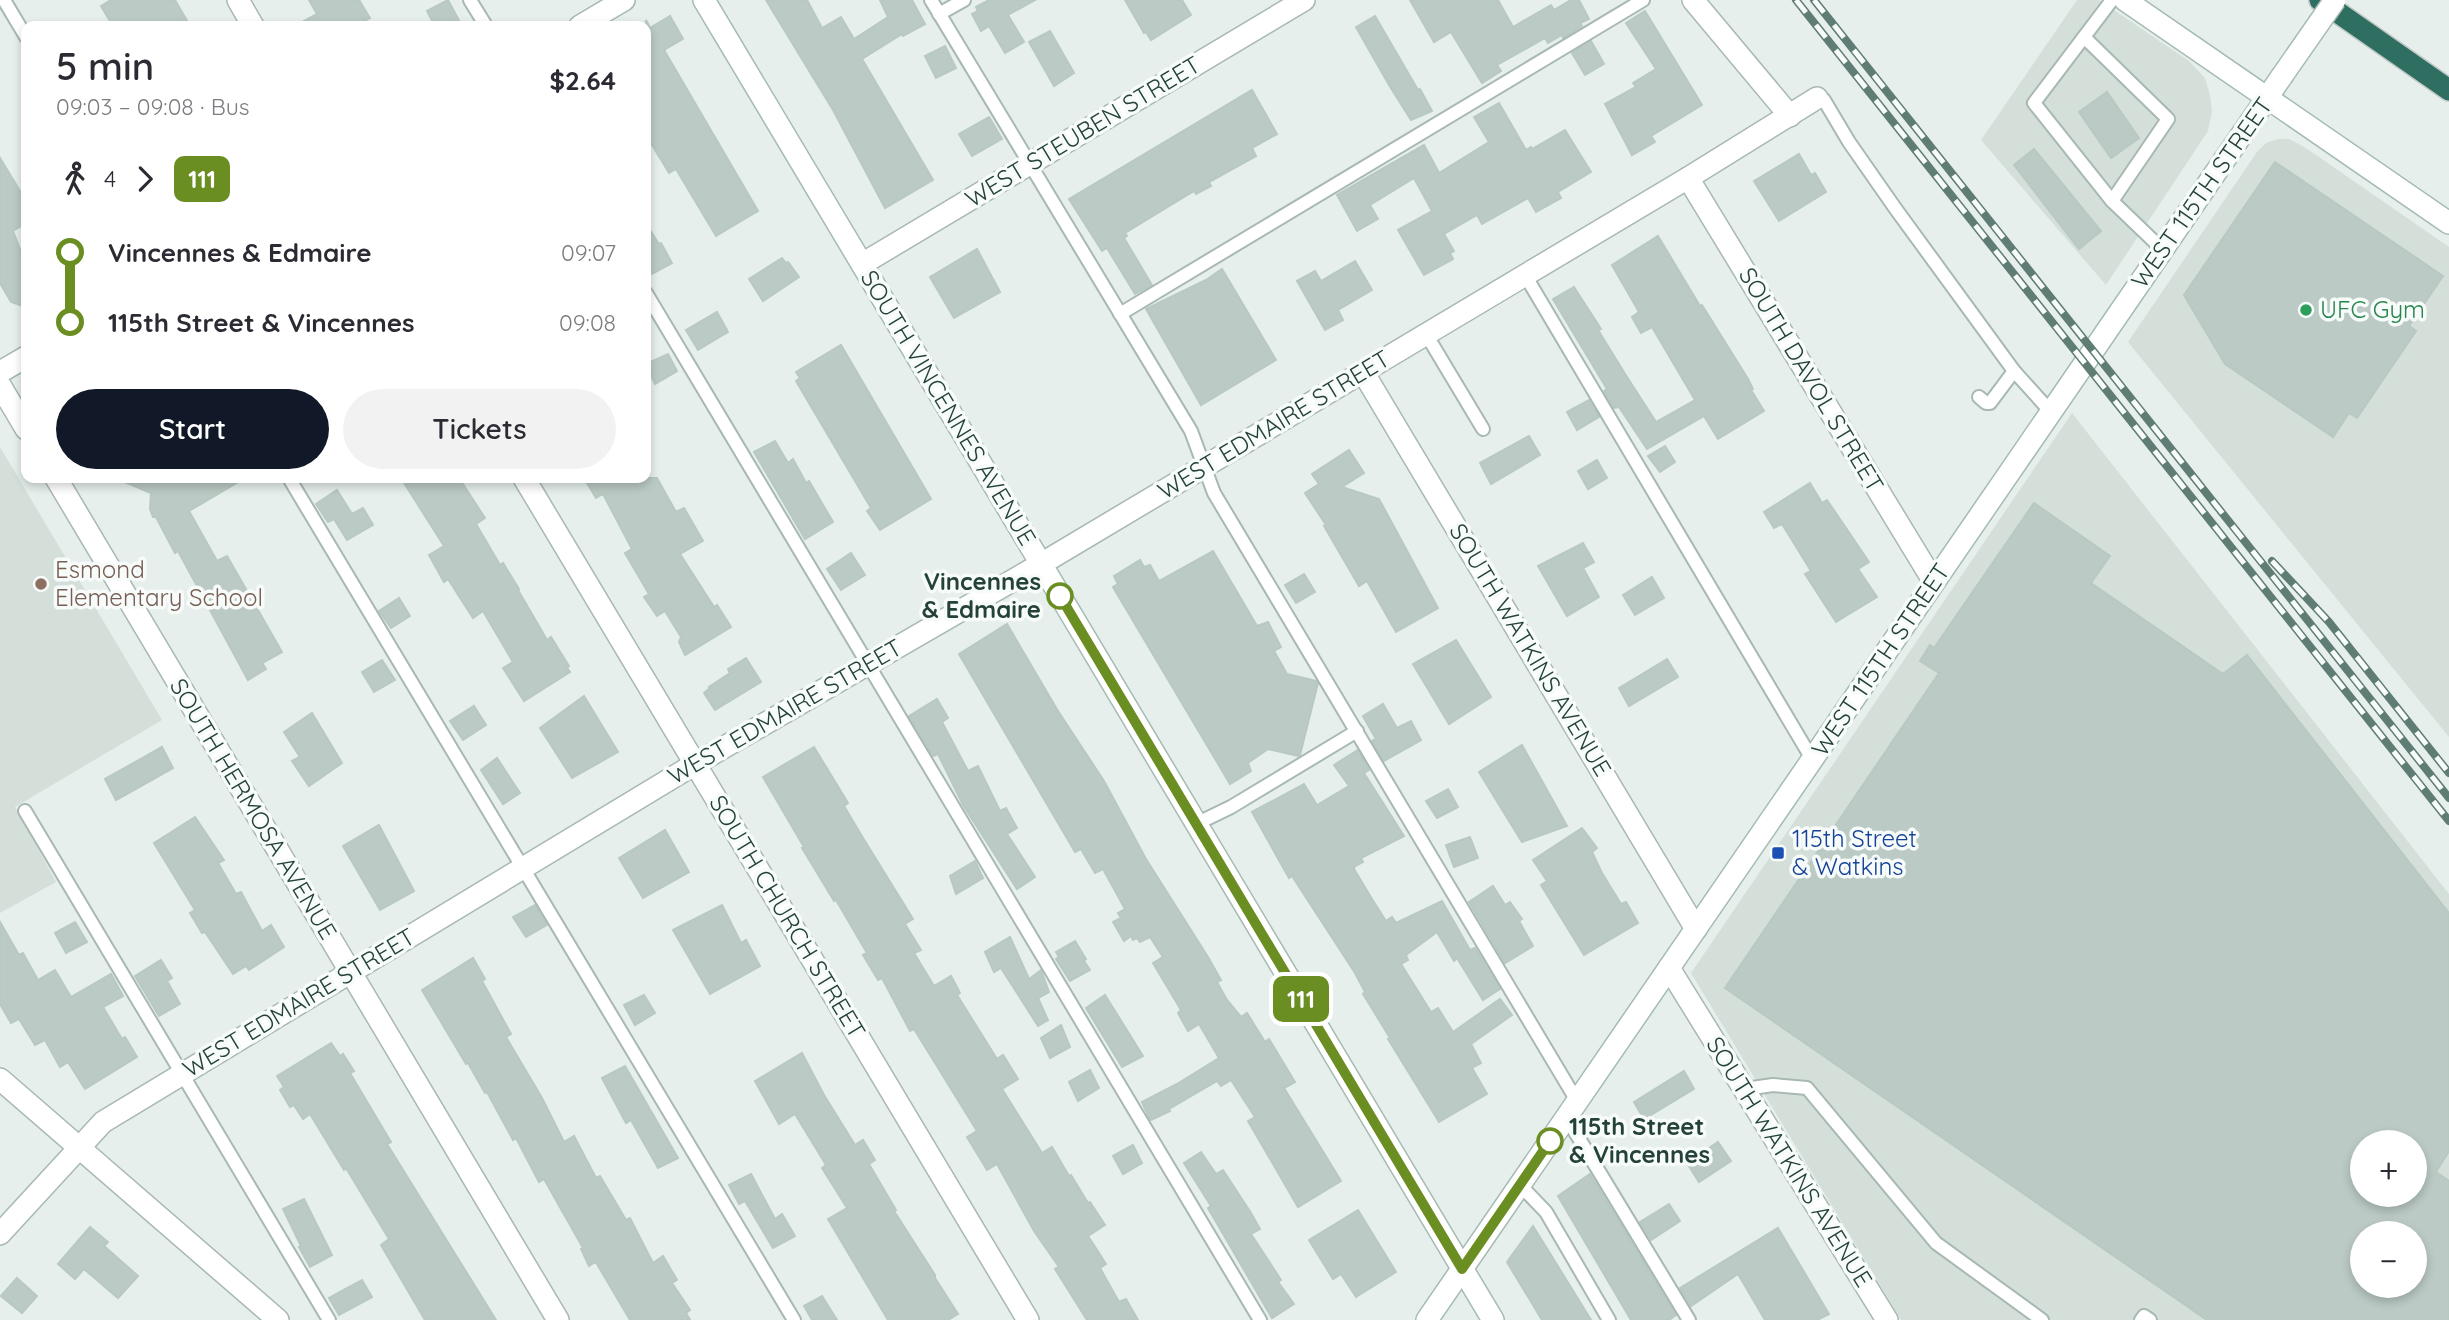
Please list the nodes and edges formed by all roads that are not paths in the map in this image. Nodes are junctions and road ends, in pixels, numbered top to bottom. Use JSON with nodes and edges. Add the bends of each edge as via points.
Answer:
{"nodes":[{"id":1,"x":4,"y":0,"type":"edge"},
{"id":2,"x":238,"y":0,"type":"edge"},
{"id":3,"x":470,"y":0,"type":"edge"},
{"id":4,"x":624,"y":0,"type":"edge"},
{"id":5,"x":704,"y":0,"type":"edge"},
{"id":6,"x":931,"y":0,"type":"edge"},
{"id":7,"x":964,"y":0,"type":"edge"},
{"id":8,"x":1304,"y":0,"type":"edge"},
{"id":9,"x":1643,"y":0,"type":"edge"},
{"id":10,"x":1693,"y":0,"type":"edge"},
{"id":11,"x":2112,"y":0,"type":"edge"},
{"id":12,"x":2125,"y":0,"type":"edge"},
{"id":13,"x":2320,"y":0,"type":"edge"},
{"id":14,"x":2335,"y":0,"type":"edge"},
{"id":15,"x":939,"y":14,"type":"junction"},
{"id":16,"x":250,"y":21,"type":"edge"},
{"id":17,"x":483,"y":21,"type":"edge"},
{"id":18,"x":588,"y":21,"type":"edge"},
{"id":19,"x":21,"y":29,"type":"edge"},
{"id":20,"x":2084,"y":37,"type":"junction"},
{"id":21,"x":2449,"y":90,"type":"edge"},
{"id":22,"x":1817,"y":98,"type":"joint"},
{"id":23,"x":2267,"y":98,"type":"junction"},
{"id":24,"x":1790,"y":116,"type":"junction"},
{"id":25,"x":1030,"y":164,"type":"junction"},
{"id":26,"x":1688,"y":178,"type":"junction"},
{"id":27,"x":2112,"y":201,"type":"junction"},
{"id":28,"x":2449,"y":222,"type":"edge"},
{"id":29,"x":2162,"y":250,"type":"junction"},
{"id":30,"x":862,"y":264,"type":"junction"},
{"id":31,"x":1525,"y":275,"type":"junction"},
{"id":32,"x":651,"y":301,"type":"edge"},
{"id":33,"x":1120,"y":314,"type":"junction"},
{"id":34,"x":1426,"y":334,"type":"junction"},
{"id":35,"x":21,"y":360,"type":"edge"},
{"id":36,"x":2014,"y":371,"type":"junction"},
{"id":37,"x":0,"y":372,"type":"edge"},
{"id":38,"x":1363,"y":372,"type":"junction"},
{"id":39,"x":0,"y":385,"type":"edge"},
{"id":40,"x":1979,"y":397,"type":"dead end"},
{"id":41,"x":2051,"y":412,"type":"junction"},
{"id":42,"x":21,"y":421,"type":"edge"},
{"id":43,"x":1483,"y":429,"type":"dead end"},
{"id":44,"x":1203,"y":467,"type":"junction"},
{"id":45,"x":58,"y":483,"type":"edge"},
{"id":46,"x":292,"y":483,"type":"edge"},
{"id":47,"x":527,"y":483,"type":"edge"},
{"id":48,"x":1041,"y":564,"type":"junction"},
{"id":49,"x":1934,"y":582,"type":"junction"},
{"id":50,"x":868,"y":664,"type":"junction"},
{"id":51,"x":1357,"y":731,"type":"junction"},
{"id":52,"x":1812,"y":760,"type":"junction"},
{"id":53,"x":695,"y":764,"type":"junction"},
{"id":54,"x":25,"y":811,"type":"dead end"},
{"id":55,"x":1196,"y":824,"type":"junction"},
{"id":56,"x":522,"y":868,"type":"junction"},
{"id":57,"x":1696,"y":929,"type":"junction"},
{"id":58,"x":1669,"y":968,"type":"junction"},
{"id":59,"x":351,"y":972,"type":"junction"},
{"id":60,"x":183,"y":1073,"type":"junction"},
{"id":61,"x":0,"y":1079,"type":"edge"},
{"id":62,"x":1745,"y":1089,"type":"junction"},
{"id":63,"x":1572,"y":1109,"type":"junction"},
{"id":64,"x":78,"y":1147,"type":"junction"},
{"id":65,"x":1520,"y":1185,"type":"junction"},
{"id":66,"x":0,"y":1234,"type":"edge"},
{"id":67,"x":1462,"y":1269,"type":"junction"},
{"id":68,"x":278,"y":1320,"type":"edge"},
{"id":69,"x":329,"y":1320,"type":"edge"},
{"id":70,"x":558,"y":1320,"type":"edge"},
{"id":71,"x":794,"y":1320,"type":"edge"},
{"id":72,"x":1028,"y":1320,"type":"edge"},
{"id":73,"x":1260,"y":1320,"type":"edge"},
{"id":74,"x":1427,"y":1320,"type":"edge"},
{"id":75,"x":1493,"y":1320,"type":"edge"},
{"id":76,"x":1609,"y":1320,"type":"edge"},
{"id":77,"x":1689,"y":1320,"type":"edge"},
{"id":78,"x":1887,"y":1320,"type":"edge"},
{"id":79,"x":2042,"y":1320,"type":"edge"},
{"id":80,"x":2141,"y":1320,"type":"edge"},
{"id":81,"x":2150,"y":1320,"type":"edge"}],
"edges":[{"from":1,"to":19,"type":"lane"},
{"from":2,"to":16,"type":"street"},
{"from":3,"to":17,"type":"lane"},
{"from":4,"to":18,"type":"street"},
{"from":5,"to":30,"type":"street","name":"SOUTH VINCENNES AVENUE"},
{"from":6,"to":15,"type":"lane"},
{"from":7,"to":15,"type":"lane"},
{"from":8,"to":25,"type":"street","name":"WEST STEUBEN STREET"},
{"from":9,"to":33,"type":"lane"},
{"from":10,"to":24,"type":"street"},
{"from":11,"to":20,"type":"lane"},
{"from":12,"to":23,"type":"street"},
{"from":13,"to":21,"type":"highway"},
{"from":14,"to":23,"type":"street","name":"WEST 115TH STREET","bridge":true},
{"from":15,"to":25,"type":"lane"},
{"from":20,"to":27,"type":"lane","via":[[2034,103]]},
{"from":20,"to":27,"type":"lane","via":[[2168,119]]},
{"from":22,"to":24,"type":"street","name":"WEST EDMAIRE STREET"},
{"from":22,"to":36,"type":"lane","via":[[1824,100],[1895,208]]},
{"from":23,"to":28,"type":"street"},
{"from":23,"to":29,"type":"street","name":"WEST 115TH STREET"},
{"from":24,"to":26,"type":"street","name":"WEST EDMAIRE STREET"},
{"from":25,"to":30,"type":"street","name":"WEST STEUBEN STREET"},
{"from":25,"to":33,"type":"lane"},
{"from":26,"to":31,"type":"street","name":"WEST EDMAIRE STREET"},
{"from":26,"to":49,"type":"street","name":"SOUTH DAVOL STREET"},
{"from":27,"to":29,"type":"lane"},
{"from":29,"to":41,"type":"street","name":"WEST 115TH STREET"},
{"from":30,"to":48,"type":"street","name":"SOUTH VINCENNES AVENUE"},
{"from":31,"to":34,"type":"street","name":"WEST EDMAIRE STREET"},
{"from":31,"to":52,"type":"lane"},
{"from":32,"to":50,"type":"lane"},
{"from":33,"to":44,"type":"lane","via":[[1191,431]]},
{"from":34,"to":38,"type":"street","name":"WEST EDMAIRE STREET"},
{"from":34,"to":43,"type":"lane"},
{"from":35,"to":37,"type":"street"},
{"from":36,"to":40,"type":"lane","via":[[1990,403]]},
{"from":36,"to":41,"type":"lane"},
{"from":38,"to":44,"type":"street","name":"WEST EDMAIRE STREET"},
{"from":38,"to":57,"type":"street","name":"SOUTH WATKINS AVENUE"},
{"from":39,"to":42,"type":"street"},
{"from":41,"to":49,"type":"street","name":"WEST 115TH STREET"},
{"from":44,"to":48,"type":"street","name":"WEST EDMAIRE STREET"},
{"from":44,"to":51,"type":"lane","via":[[1214,493]]},
{"from":45,"to":59,"type":"street","name":"SOUTH HERMOSA AVENUE"},
{"from":46,"to":56,"type":"lane"},
{"from":47,"to":53,"type":"street","name":"SOUTH CHURCH STREET"},
{"from":48,"to":50,"type":"street","name":"WEST EDMAIRE STREET"},
{"from":48,"to":55,"type":"street","name":"SOUTH VINCENNES AVENUE"},
{"from":49,"to":52,"type":"street","name":"WEST 115TH STREET"},
{"from":50,"to":53,"type":"street","name":"WEST EDMAIRE STREET"},
{"from":50,"to":73,"type":"lane"},
{"from":51,"to":55,"type":"lane"},
{"from":51,"to":63,"type":"lane"},
{"from":52,"to":57,"type":"street","name":"WEST 115TH STREET"},
{"from":53,"to":56,"type":"street","name":"WEST EDMAIRE STREET"},
{"from":53,"to":72,"type":"street","name":"SOUTH CHURCH STREET"},
{"from":54,"to":60,"type":"lane"},
{"from":55,"to":67,"type":"street","name":"SOUTH VINCENNES AVENUE"},
{"from":56,"to":59,"type":"street","name":"WEST EDMAIRE STREET"},
{"from":56,"to":71,"type":"lane"},
{"from":57,"to":58,"type":"street","name":"WEST 115TH STREET"},
{"from":58,"to":62,"type":"street","name":"SOUTH WATKINS AVENUE"},
{"from":58,"to":63,"type":"street","name":"WEST 115TH STREET"},
{"from":59,"to":60,"type":"street","name":"WEST EDMAIRE STREET"},
{"from":59,"to":70,"type":"street","name":"SOUTH HERMOSA AVENUE"},
{"from":60,"to":64,"type":"street","name":"WEST EDMAIRE STREET","via":[[103,1122]]},
{"from":60,"to":69,"type":"lane"},
{"from":61,"to":64,"type":"street"},
{"from":62,"to":78,"type":"street","name":"SOUTH WATKINS AVENUE"},
{"from":62,"to":79,"type":"lane","via":[[1773,1085],[1808,1088],[1936,1243]]},
{"from":63,"to":65,"type":"street","name":"WEST 115TH STREET"},
{"from":63,"to":77,"type":"lane"},
{"from":64,"to":66,"type":"street","name":"WEST EDMAIRE STREET"},
{"from":64,"to":68,"type":"street"},
{"from":65,"to":67,"type":"street","name":"WEST 115TH STREET"},
{"from":65,"to":76,"type":"lane","via":[[1546,1212]]},
{"from":67,"to":74,"type":"street","name":"WEST 115TH STREET"},
{"from":67,"to":75,"type":"street","name":"SOUTH VINCENNES AVENUE"},
{"from":80,"to":81,"type":"lane","via":[[2144,1316]]}]}
